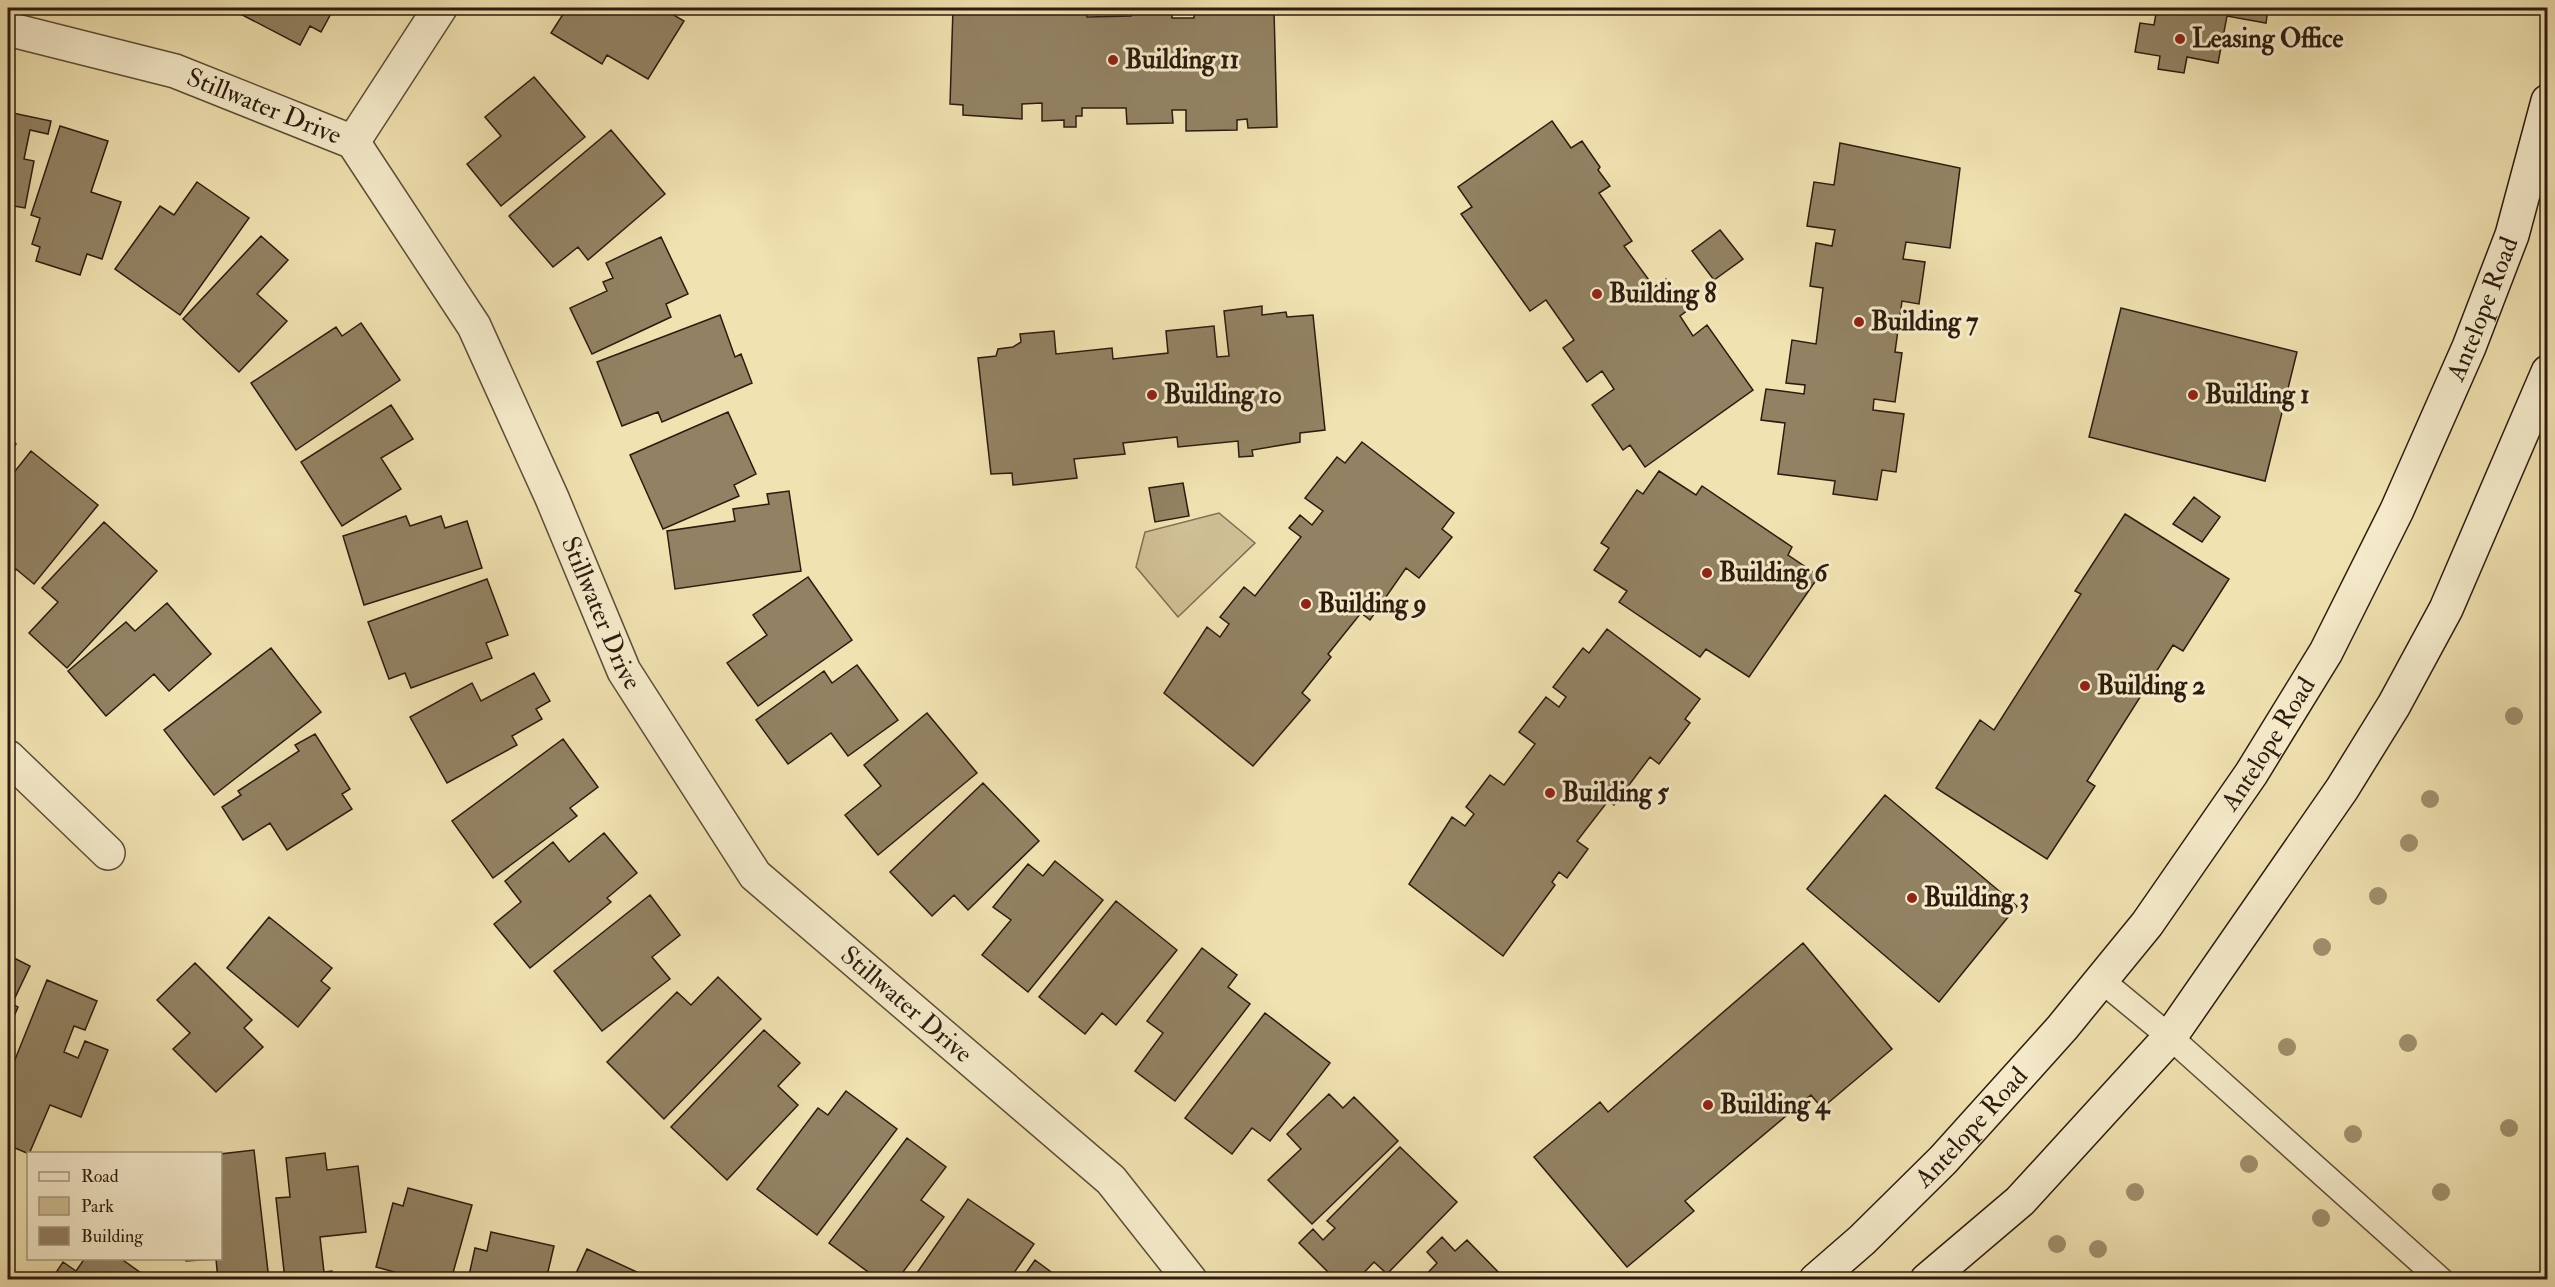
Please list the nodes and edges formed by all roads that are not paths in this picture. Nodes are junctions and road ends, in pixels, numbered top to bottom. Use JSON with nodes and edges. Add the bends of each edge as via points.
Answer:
{"nodes":[{"id":1,"x":440,"y":8,"type":"edge"},
{"id":2,"x":8,"y":28,"type":"edge"},
{"id":3,"x":2547,"y":101,"type":"edge"},
{"id":4,"x":353,"y":142,"type":"junction"},
{"id":5,"x":2547,"y":372,"type":"edge"},
{"id":6,"x":8,"y":757,"type":"edge"},
{"id":7,"x":108,"y":853,"type":"dead end"},
{"id":8,"x":2101,"y":980,"type":"junction"},
{"id":9,"x":2170,"y":1037,"type":"junction"},
{"id":10,"x":1190,"y":1280,"type":"edge"},
{"id":11,"x":1816,"y":1280,"type":"edge"},
{"id":12,"x":1927,"y":1280,"type":"edge"},
{"id":13,"x":2441,"y":1280,"type":"edge"}],
"edges":[{"from":1,"to":4,"type":"main road"},
{"from":2,"to":4,"type":"main road","name":"Stillwater Drive","via":[[175,71]]},
{"from":3,"to":8,"type":"main road","name":"Antelope Road","via":[[2512,235],[2469,347],[2397,510],[2326,652],[2251,774],[2147,924]]},
{"from":4,"to":10,"type":"main road","name":"Stillwater Drive","via":[[474,326],[624,671],[755,875],[1111,1179]]},
{"from":5,"to":9,"type":"main road","via":[[2450,599],[2394,705],[2342,789]]},
{"from":6,"to":7,"type":"main road"},
{"from":8,"to":9,"type":"lane"},
{"from":8,"to":11,"type":"main road","name":"Antelope Road","via":[[1943,1160]]},
{"from":9,"to":12,"type":"main road","via":[[2020,1200]]},
{"from":9,"to":13,"type":"lane"}]}
